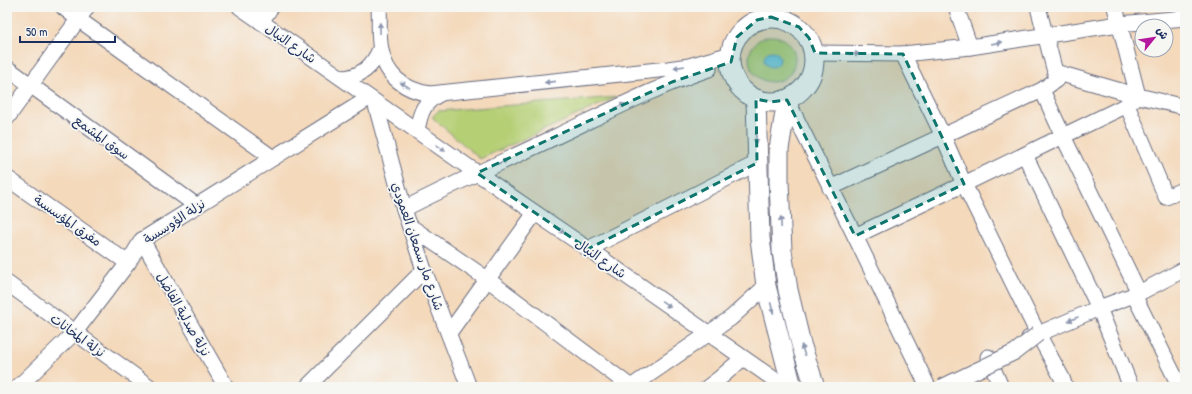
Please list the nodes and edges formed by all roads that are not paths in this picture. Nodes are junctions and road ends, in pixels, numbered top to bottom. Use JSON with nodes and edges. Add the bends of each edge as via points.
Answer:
{"nodes":[{"id":1,"x":63,"y":7,"type":"edge"},
{"id":2,"x":87,"y":7,"type":"edge"},
{"id":3,"x":240,"y":7,"type":"edge"},
{"id":4,"x":271,"y":7,"type":"edge"},
{"id":5,"x":380,"y":7,"type":"edge"},
{"id":6,"x":794,"y":7,"type":"edge"},
{"id":7,"x":956,"y":7,"type":"edge"},
{"id":8,"x":1038,"y":7,"type":"edge"},
{"id":9,"x":1115,"y":7,"type":"edge"},
{"id":10,"x":758,"y":14,"type":"edge"},
{"id":11,"x":1185,"y":18,"type":"edge"},
{"id":12,"x":78,"y":19,"type":"junction"},
{"id":13,"x":261,"y":22,"type":"junction"},
{"id":14,"x":1119,"y":24,"type":"junction"},
{"id":15,"x":799,"y":26,"type":"junction"},
{"id":16,"x":1046,"y":36,"type":"junction"},
{"id":17,"x":970,"y":47,"type":"junction"},
{"id":18,"x":380,"y":49,"type":"junction"},
{"id":19,"x":815,"y":53,"type":"junction"},
{"id":20,"x":902,"y":54,"type":"junction"},
{"id":21,"x":731,"y":58,"type":"junction"},
{"id":22,"x":7,"y":68,"type":"edge"},
{"id":23,"x":1055,"y":72,"type":"junction"},
{"id":24,"x":342,"y":78,"type":"junction"},
{"id":25,"x":31,"y":85,"type":"junction"},
{"id":26,"x":1042,"y":90,"type":"junction"},
{"id":27,"x":442,"y":93,"type":"junction"},
{"id":28,"x":756,"y":99,"type":"junction"},
{"id":29,"x":372,"y":100,"type":"junction"},
{"id":30,"x":787,"y":100,"type":"junction"},
{"id":31,"x":1132,"y":100,"type":"junction"},
{"id":32,"x":1185,"y":107,"type":"edge"},
{"id":33,"x":7,"y":118,"type":"edge"},
{"id":34,"x":417,"y":131,"type":"junction"},
{"id":35,"x":943,"y":136,"type":"junction"},
{"id":36,"x":1063,"y":136,"type":"junction"},
{"id":37,"x":1025,"y":155,"type":"junction"},
{"id":38,"x":273,"y":158,"type":"junction"},
{"id":39,"x":757,"y":163,"type":"junction"},
{"id":40,"x":476,"y":173,"type":"junction"},
{"id":41,"x":7,"y":178,"type":"edge"},
{"id":42,"x":964,"y":184,"type":"junction"},
{"id":43,"x":830,"y":188,"type":"junction"},
{"id":44,"x":1185,"y":189,"type":"edge"},
{"id":45,"x":197,"y":206,"type":"junction"},
{"id":46,"x":404,"y":209,"type":"junction"},
{"id":47,"x":535,"y":213,"type":"junction"},
{"id":48,"x":411,"y":227,"type":"junction"},
{"id":49,"x":855,"y":236,"type":"junction"},
{"id":50,"x":142,"y":240,"type":"junction"},
{"id":51,"x":588,"y":249,"type":"junction"},
{"id":52,"x":128,"y":263,"type":"junction"},
{"id":53,"x":1185,"y":269,"type":"edge"},
{"id":54,"x":424,"y":270,"type":"junction"},
{"id":55,"x":487,"y":279,"type":"junction"},
{"id":56,"x":7,"y":283,"type":"edge"},
{"id":57,"x":766,"y":286,"type":"junction"},
{"id":58,"x":1136,"y":294,"type":"junction"},
{"id":59,"x":1099,"y":308,"type":"junction"},
{"id":60,"x":75,"y":332,"type":"junction"},
{"id":61,"x":448,"y":333,"type":"junction"},
{"id":62,"x":709,"y":334,"type":"junction"},
{"id":63,"x":1038,"y":334,"type":"junction"},
{"id":64,"x":988,"y":357,"type":"junction"},
{"id":65,"x":743,"y":358,"type":"junction"},
{"id":66,"x":313,"y":385,"type":"edge"},
{"id":67,"x":18,"y":387,"type":"edge"},
{"id":68,"x":150,"y":387,"type":"edge"},
{"id":69,"x":226,"y":387,"type":"edge"},
{"id":70,"x":469,"y":387,"type":"edge"},
{"id":71,"x":631,"y":387,"type":"edge"},
{"id":72,"x":708,"y":387,"type":"edge"},
{"id":73,"x":785,"y":387,"type":"edge"},
{"id":74,"x":792,"y":387,"type":"edge"},
{"id":75,"x":815,"y":387,"type":"edge"},
{"id":76,"x":931,"y":387,"type":"edge"},
{"id":77,"x":1001,"y":387,"type":"edge"},
{"id":78,"x":1065,"y":387,"type":"edge"},
{"id":79,"x":1131,"y":387,"type":"edge"},
{"id":80,"x":1180,"y":387,"type":"edge"}],
"edges":[{"from":1,"to":12,"type":"street"},
{"from":2,"to":12,"type":"street"},
{"from":3,"to":13,"type":"street","name":"شارع النيال"},
{"from":4,"to":13,"type":"street"},
{"from":18,"to":5,"type":"street","one_way":true},
{"from":6,"to":15,"type":"main road"},
{"from":7,"to":17,"type":"street"},
{"from":8,"to":16,"type":"street"},
{"from":9,"to":14,"type":"street"},
{"from":10,"to":15,"type":"main road","via":[[786,20]]},
{"from":10,"to":21,"type":"main road","via":[[736,37]]},
{"from":11,"to":14,"type":"street"},
{"from":12,"to":25,"type":"street"},
{"from":12,"to":38,"type":"street"},
{"from":13,"to":24,"type":"street","name":"شارع النيال"},
{"from":14,"to":16,"type":"street"},
{"from":14,"to":31,"type":"street"},
{"from":15,"to":19,"type":"main road","via":[[809,38]]},
{"from":17,"to":16,"type":"street","one_way":true},
{"from":16,"to":23,"type":"street"},
{"from":17,"to":20,"type":"street"},
{"from":18,"to":24,"type":"street","via":[[372,64],[365,70],[350,78]]},
{"from":27,"to":18,"type":"street","one_way":true,"via":[[418,92],[397,80],[383,61]]},
{"from":19,"to":20,"type":"street","one_way":true},
{"from":19,"to":30,"type":"main road","via":[[812,76],[806,86]]},
{"from":20,"to":35,"type":"street"},
{"from":21,"to":27,"type":"street","one_way":true,"via":[[668,69]]},
{"from":21,"to":28,"type":"main road","via":[[733,74],[738,84]]},
{"from":40,"to":21,"type":"street","one_way":true},
{"from":22,"to":25,"type":"street","name":"سوق المشمع"},
{"from":23,"to":26,"type":"street","via":[[1056,80]]},
{"from":23,"to":31,"type":"street"},
{"from":24,"to":29,"type":"street","name":"شارع النيال"},
{"from":25,"to":33,"type":"street"},
{"from":25,"to":45,"type":"street","name":"سوق المشمع"},
{"from":26,"to":35,"type":"street"},
{"from":26,"to":36,"type":"street"},
{"from":27,"to":34,"type":"street","via":[[424,106]]},
{"from":28,"to":30,"type":"main road","via":[[771,102]]},
{"from":28,"to":39,"type":"main road","one_way":true},
{"from":29,"to":34,"type":"street","name":"شارع النيال"},
{"from":29,"to":38,"type":"street","name":"نزلة الؤوسسة"},
{"from":29,"to":46,"type":"street","name":"شارع مار سمعان العمودي"},
{"from":30,"to":43,"type":"street"},
{"from":75,"to":30,"type":"main road","one_way":true,"via":[[788,290],[782,251],[779,148]]},
{"from":31,"to":32,"type":"street"},
{"from":31,"to":36,"type":"street"},
{"from":31,"to":44,"type":"street","via":[[1166,197]]},
{"from":34,"to":40,"type":"street","name":"شارع النيال","one_way":true},
{"from":35,"to":42,"type":"street"},
{"from":35,"to":43,"type":"street"},
{"from":36,"to":37,"type":"street"},
{"from":36,"to":58,"type":"street"},
{"from":37,"to":42,"type":"street"},
{"from":37,"to":59,"type":"street"},
{"from":38,"to":45,"type":"street","name":"نزلة الؤوسسة"},
{"from":39,"to":51,"type":"street"},
{"from":39,"to":57,"type":"main road","via":[[760,238]]},
{"from":40,"to":46,"type":"street"},
{"from":40,"to":47,"type":"street","name":"شارع النيال"},
{"from":41,"to":52,"type":"street","name":"مفرق المؤسسىة"},
{"from":42,"to":49,"type":"street"},
{"from":42,"to":63,"type":"street"},
{"from":43,"to":49,"type":"street"},
{"from":45,"to":50,"type":"street","name":"نزلة الؤوسسة"},
{"from":46,"to":48,"type":"street","name":"شارع مار سمعان العمودي"},
{"from":47,"to":51,"type":"street","name":"شارع النيال","one_way":true},
{"from":47,"to":55,"type":"street"},
{"from":48,"to":54,"type":"street","name":"شارع مار سمعان العمودي"},
{"from":48,"to":55,"type":"street"},
{"from":49,"to":76,"type":"street"},
{"from":50,"to":52,"type":"street","name":"نزلة الؤوسسة"},
{"from":50,"to":69,"type":"street","name":"نزلة صدلية الفاضل"},
{"from":51,"to":62,"type":"street","name":"شارع النيال","one_way":true},
{"from":52,"to":60,"type":"street","name":"نزلة الؤوسسة"},
{"from":53,"to":58,"type":"street"},
{"from":54,"to":61,"type":"street","name":"شارع مار سمعان العمودي"},
{"from":54,"to":66,"type":"street"},
{"from":55,"to":61,"type":"street"},
{"from":55,"to":71,"type":"street"},
{"from":56,"to":60,"type":"street","name":"نزلة المخانات"},
{"from":57,"to":62,"type":"street"},
{"from":57,"to":74,"type":"main road","one_way":true},
{"from":58,"to":59,"type":"street"},
{"from":58,"to":80,"type":"street"},
{"from":59,"to":63,"type":"street","one_way":true},
{"from":59,"to":79,"type":"street"},
{"from":60,"to":67,"type":"street","name":"نزلة الؤوسسة"},
{"from":60,"to":68,"type":"street","name":"نزلة المخانات"},
{"from":61,"to":70,"type":"street","name":"شارع مار سمعان العمودي"},
{"from":62,"to":65,"type":"street","name":"شارع النيال"},
{"from":62,"to":71,"type":"street"},
{"from":63,"to":64,"type":"street"},
{"from":63,"to":76,"type":"street","bridge":true,"via":[[1015,352]]},
{"from":63,"to":78,"type":"street"},
{"from":64,"to":76,"type":"street"},
{"from":64,"to":77,"type":"street"},
{"from":65,"to":72,"type":"street"},
{"from":65,"to":73,"type":"street","name":"شارع النيال"}]}
